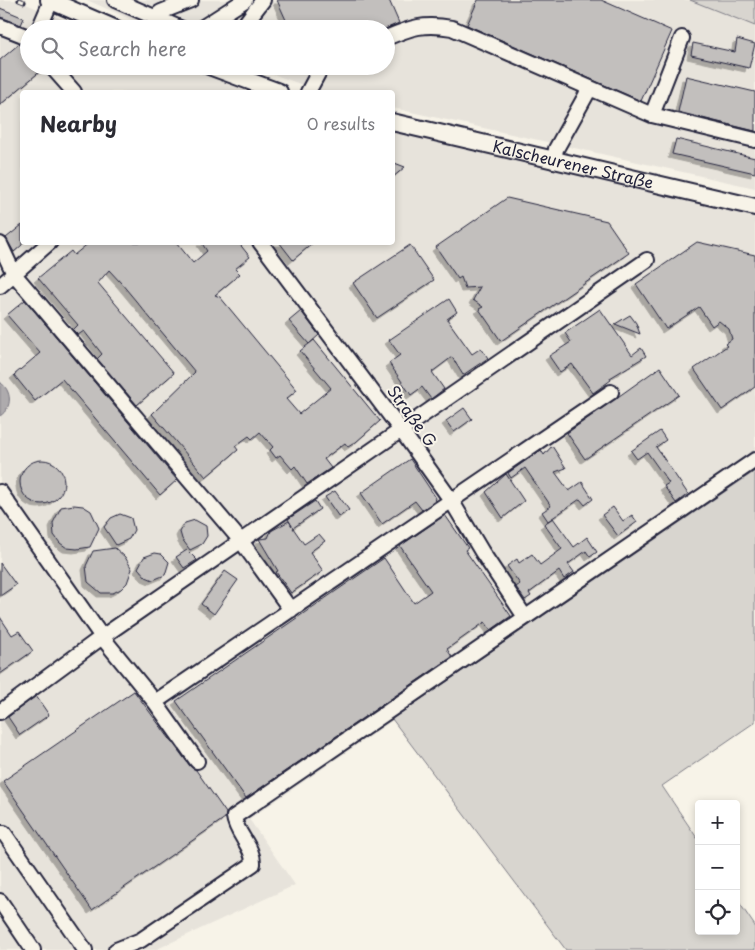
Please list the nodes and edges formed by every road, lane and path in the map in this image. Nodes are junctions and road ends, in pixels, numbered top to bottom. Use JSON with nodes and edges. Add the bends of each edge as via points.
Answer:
{"nodes":[{"id":1,"x":191,"y":0,"type":"edge"},
{"id":2,"x":245,"y":0,"type":"edge"},
{"id":3,"x":263,"y":0,"type":"edge"},
{"id":4,"x":56,"y":1,"type":"edge"},
{"id":5,"x":121,"y":1,"type":"edge"},
{"id":6,"x":156,"y":17,"type":"junction"},
{"id":7,"x":44,"y":20,"type":"edge"},
{"id":8,"x":97,"y":20,"type":"edge"},
{"id":9,"x":162,"y":20,"type":"edge"},
{"id":10,"x":214,"y":20,"type":"edge"},
{"id":11,"x":248,"y":20,"type":"edge"},
{"id":12,"x":0,"y":26,"type":"edge"},
{"id":13,"x":20,"y":34,"type":"edge"},
{"id":14,"x":395,"y":34,"type":"edge"},
{"id":15,"x":682,"y":38,"type":"dead end"},
{"id":16,"x":59,"y":75,"type":"edge"},
{"id":17,"x":233,"y":75,"type":"edge"},
{"id":18,"x":317,"y":75,"type":"edge"},
{"id":19,"x":590,"y":88,"type":"junction"},
{"id":20,"x":72,"y":90,"type":"edge"},
{"id":21,"x":274,"y":90,"type":"edge"},
{"id":22,"x":309,"y":90,"type":"edge"},
{"id":23,"x":652,"y":115,"type":"junction"},
{"id":24,"x":395,"y":123,"type":"edge"},
{"id":25,"x":755,"y":140,"type":"edge"},
{"id":26,"x":554,"y":161,"type":"junction"},
{"id":27,"x":755,"y":207,"type":"edge"},
{"id":28,"x":0,"y":244,"type":"edge"},
{"id":29,"x":47,"y":245,"type":"edge"},
{"id":30,"x":262,"y":245,"type":"edge"},
{"id":31,"x":647,"y":260,"type":"dead end"},
{"id":32,"x":14,"y":274,"type":"junction"},
{"id":33,"x":0,"y":286,"type":"edge"},
{"id":34,"x":611,"y":392,"type":"dead end"},
{"id":35,"x":401,"y":430,"type":"junction"},
{"id":36,"x":755,"y":460,"type":"edge"},
{"id":37,"x":0,"y":492,"type":"edge"},
{"id":38,"x":451,"y":500,"type":"junction"},
{"id":39,"x":241,"y":541,"type":"junction"},
{"id":40,"x":291,"y":610,"type":"junction"},
{"id":41,"x":525,"y":617,"type":"junction"},
{"id":42,"x":102,"y":637,"type":"junction"},
{"id":43,"x":155,"y":702,"type":"junction"},
{"id":44,"x":0,"y":712,"type":"edge"},
{"id":45,"x":197,"y":761,"type":"dead end"},
{"id":46,"x":0,"y":833,"type":"edge"},
{"id":47,"x":0,"y":901,"type":"edge"},
{"id":48,"x":33,"y":950,"type":"edge"},
{"id":49,"x":85,"y":950,"type":"edge"},
{"id":50,"x":116,"y":950,"type":"edge"}],
"edges":[{"from":1,"to":6,"type":"lane"},
{"from":2,"to":10,"type":"lane"},
{"from":3,"to":11,"type":"lane"},
{"from":4,"to":7,"type":"lane"},
{"from":4,"to":8,"type":"main road"},
{"from":5,"to":6,"type":"lane"},
{"from":6,"to":9,"type":"lane"},
{"from":12,"to":13,"type":"lane"},
{"from":14,"to":19,"type":"lane","via":[[415,26],[435,24],[452,28]]},
{"from":15,"to":23,"type":"lane"},
{"from":16,"to":20,"type":"lane"},
{"from":17,"to":21,"type":"main road"},
{"from":18,"to":22,"type":"lane"},
{"from":19,"to":23,"type":"lane"},
{"from":19,"to":26,"type":"lane","via":[[556,149]]},
{"from":23,"to":25,"type":"lane"},
{"from":24,"to":26,"type":"main road","name":"Kalscheurener Straße"},
{"from":26,"to":27,"type":"main road","name":"Kalscheurener Straße"},
{"from":28,"to":32,"type":"lane"},
{"from":29,"to":32,"type":"lane"},
{"from":30,"to":35,"type":"lane","name":"Straße G"},
{"from":31,"to":35,"type":"lane"},
{"from":32,"to":33,"type":"lane"},
{"from":32,"to":39,"type":"lane"},
{"from":34,"to":38,"type":"lane"},
{"from":35,"to":38,"type":"lane","name":"Straße G"},
{"from":35,"to":39,"type":"lane"},
{"from":36,"to":41,"type":"lane"},
{"from":37,"to":42,"type":"lane"},
{"from":38,"to":40,"type":"lane"},
{"from":38,"to":41,"type":"lane","name":"Straße G"},
{"from":39,"to":40,"type":"lane"},
{"from":39,"to":42,"type":"lane"},
{"from":40,"to":43,"type":"lane"},
{"from":41,"to":50,"type":"lane","via":[[234,817],[235,825],[254,856],[253,864],[141,940]]},
{"from":42,"to":43,"type":"lane"},
{"from":42,"to":44,"type":"lane"},
{"from":43,"to":45,"type":"lane"},
{"from":46,"to":49,"type":"lane","via":[[4,833]]},
{"from":47,"to":48,"type":"lane"}]}
